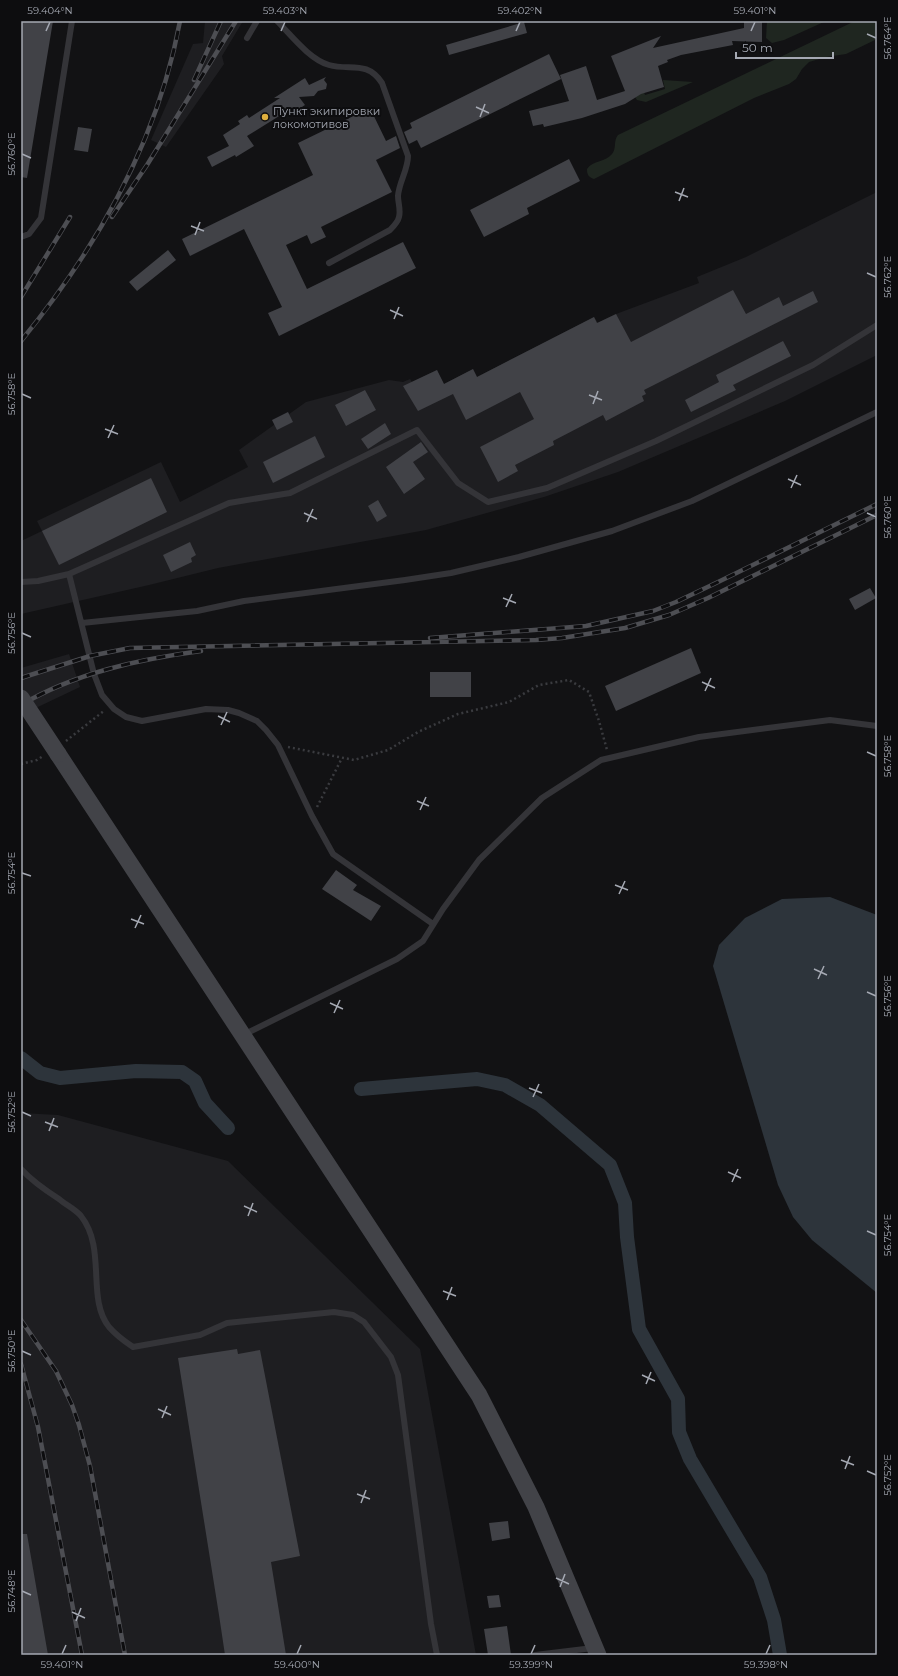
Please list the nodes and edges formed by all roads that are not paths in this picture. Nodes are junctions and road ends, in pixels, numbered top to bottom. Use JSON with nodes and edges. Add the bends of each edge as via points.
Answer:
{"nodes":[{"id":1,"x":72,"y":21,"type":"edge"},
{"id":2,"x":257,"y":21,"type":"edge"},
{"id":3,"x":277,"y":21,"type":"edge"},
{"id":4,"x":247,"y":38,"type":"dead end"},
{"id":5,"x":21,"y":237,"type":"edge"},
{"id":6,"x":329,"y":262,"type":"dead end"},
{"id":7,"x":877,"y":325,"type":"edge"},
{"id":8,"x":877,"y":412,"type":"edge"},
{"id":9,"x":69,"y":574,"type":"junction"},
{"id":10,"x":21,"y":582,"type":"edge"},
{"id":11,"x":82,"y":623,"type":"junction"},
{"id":12,"x":21,"y":698,"type":"edge"},
{"id":13,"x":877,"y":726,"type":"edge"},
{"id":14,"x":433,"y":924,"type":"junction"},
{"id":15,"x":243,"y":1034,"type":"junction"},
{"id":16,"x":21,"y":1169,"type":"edge"},
{"id":17,"x":597,"y":1652,"type":"edge"},
{"id":18,"x":437,"y":1655,"type":"edge"},
{"id":19,"x":535,"y":1655,"type":"edge"}],
"edges":[{"from":1,"to":5,"type":"lane","via":[[41,218],[29,234]]},
{"from":2,"to":4,"type":"lane"},
{"from":3,"to":6,"type":"lane","via":[[321,62],[361,68],[375,74],[382,83],[408,156],[407,169],[398,193],[400,212],[396,224],[390,230]]},
{"from":7,"to":9,"type":"lane","via":[[813,365],[656,441],[547,488],[488,502],[458,483],[417,430],[290,493],[229,503]]},
{"from":8,"to":11,"type":"lane","via":[[692,501],[612,531],[519,558],[451,573],[244,601],[197,611]]},
{"from":9,"to":10,"type":"lane"},
{"from":9,"to":11,"type":"lane"},
{"from":11,"to":14,"type":"lane","via":[[98,686],[108,702],[120,714],[134,720],[149,721],[206,709],[228,710],[257,721],[278,745],[333,854]]},
{"from":12,"to":15,"type":"street","bridge":true},
{"from":13,"to":14,"type":"lane","via":[[830,720],[699,737],[601,760],[542,798],[479,860]]},
{"from":14,"to":15,"type":"lane","via":[[423,941],[397,959]]},
{"from":15,"to":17,"type":"street","via":[[479,1395],[536,1507]]},
{"from":16,"to":18,"type":"lane","via":[[81,1216],[94,1245],[98,1298],[108,1326],[132,1347],[200,1335],[227,1323],[334,1312],[353,1315],[364,1322],[391,1357],[398,1375]]},
{"from":17,"to":19,"type":"lane"}]}
